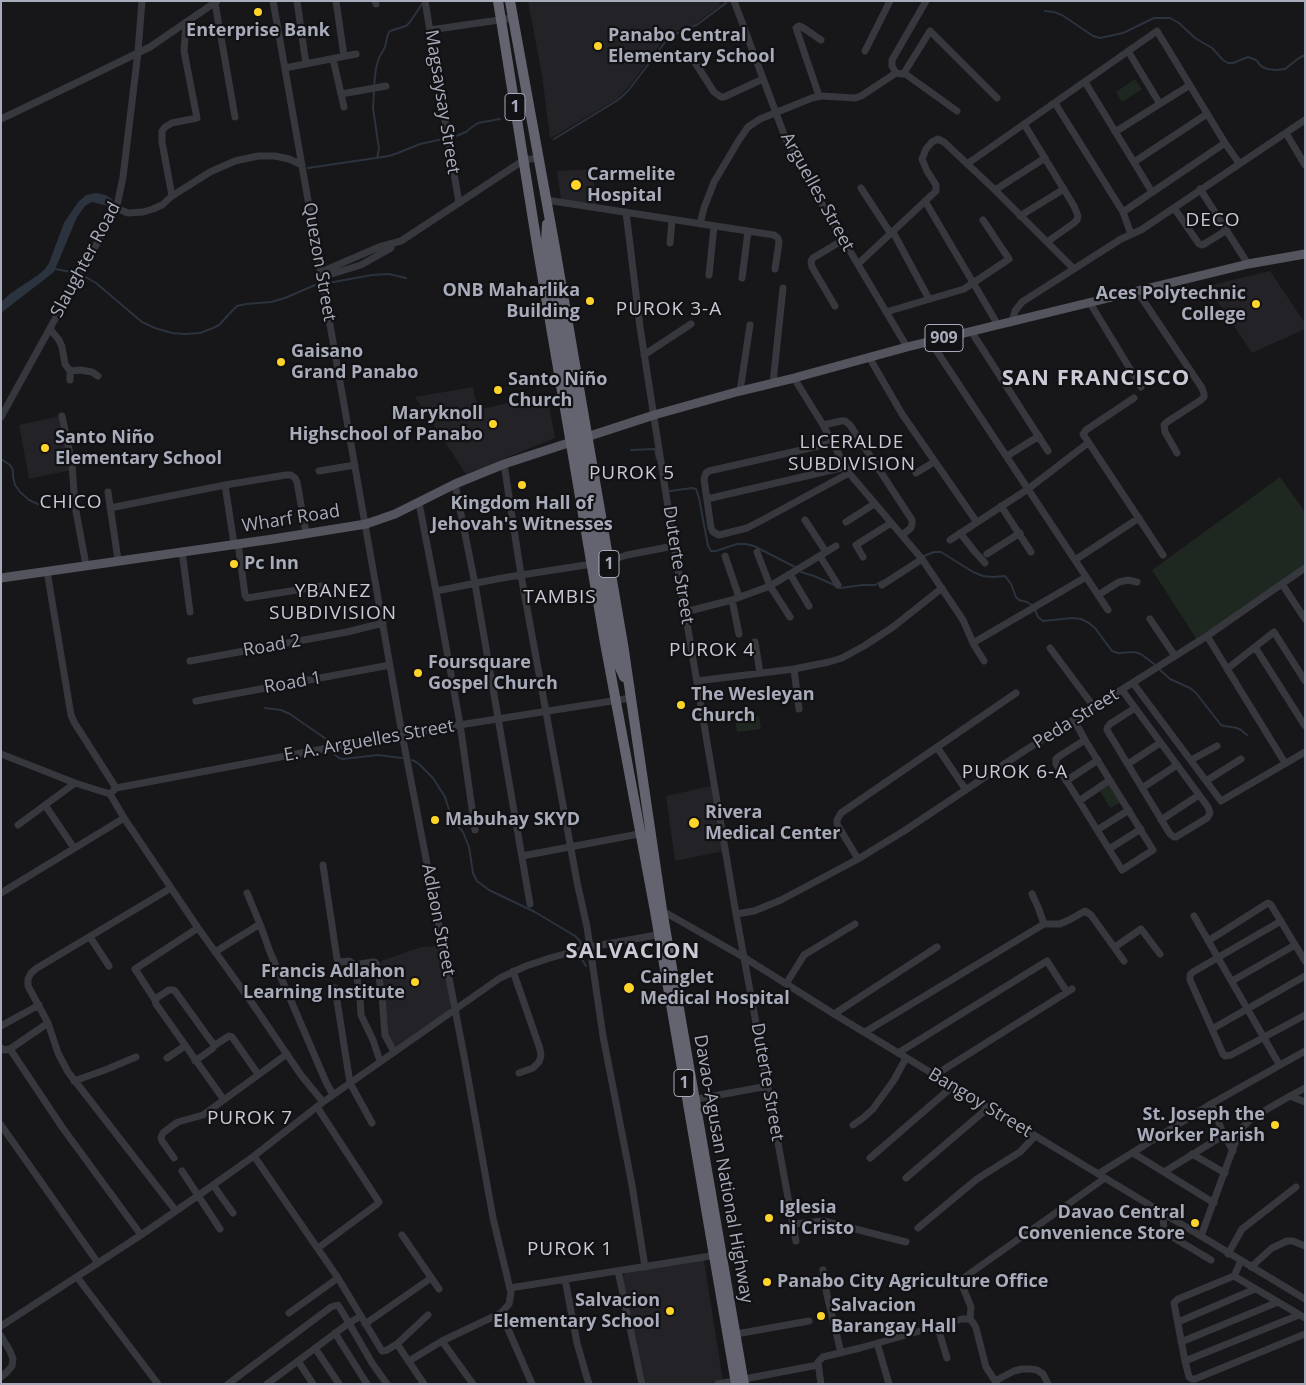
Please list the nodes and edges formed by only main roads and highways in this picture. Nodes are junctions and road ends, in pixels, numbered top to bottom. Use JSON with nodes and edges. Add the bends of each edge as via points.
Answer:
{"nodes":[{"id":1,"x":498,"y":1,"type":"edge"},
{"id":2,"x":510,"y":1,"type":"edge"},
{"id":3,"x":548,"y":211,"type":"junction"},
{"id":4,"x":532,"y":214,"type":"junction"},
{"id":5,"x":546,"y":242,"type":"junction"},
{"id":6,"x":1305,"y":254,"type":"edge"},
{"id":7,"x":587,"y":436,"type":"junction"},
{"id":8,"x":571,"y":442,"type":"junction"},
{"id":9,"x":1,"y":578,"type":"edge"},
{"id":10,"x":617,"y":661,"type":"junction"},
{"id":11,"x":630,"y":695,"type":"junction"},
{"id":12,"x":615,"y":698,"type":"junction"},
{"id":13,"x":645,"y":793,"type":"junction"},
{"id":14,"x":633,"y":795,"type":"junction"},
{"id":15,"x":646,"y":833,"type":"junction"},
{"id":16,"x":728,"y":1315,"type":"junction"},
{"id":17,"x":740,"y":1382,"type":"edge"}],
"edges":[{"from":1,"to":4,"type":"highway","name":"Davao-Agusan National Highway","number":"1"},
{"from":2,"to":3,"type":"highway","name":"Davao-Agusan National Highway","number":"1"},
{"from":3,"to":5,"type":"highway","name":"Davao-Agusan National Highway","number":"1"},
{"from":3,"to":7,"type":"highway","name":"Davao-Agusan National Highway","number":"1"},
{"from":4,"to":5,"type":"highway","name":"Davao-Agusan National Highway","number":"1"},
{"from":4,"to":8,"type":"highway","name":"Davao-Agusan National Highway","number":"1"},
{"from":5,"to":10,"type":"highway","name":"Davao-Agusan National Highway","number":"1","bridge":true},
{"from":6,"to":7,"type":"main road","number":"909","via":[[1248,264],[930,341],[740,390]]},
{"from":7,"to":8,"type":"main road","number":"909"},
{"from":7,"to":11,"type":"highway","name":"Davao-Agusan National Highway","number":"1"},
{"from":8,"to":9,"type":"main road","name":"Wharf Road","via":[[504,464],[389,517],[366,524]]},
{"from":8,"to":12,"type":"highway","name":"Davao-Agusan National Highway","number":"1"},
{"from":10,"to":11,"type":"highway","name":"Davao-Agusan National Highway","number":"1"},
{"from":10,"to":12,"type":"highway","name":"Davao-Agusan National Highway","number":"1"},
{"from":11,"to":13,"type":"highway","name":"Davao-Agusan National Highway","number":"1"},
{"from":12,"to":14,"type":"highway","name":"Davao-Agusan National Highway","number":"1"},
{"from":13,"to":14,"type":"highway"},
{"from":13,"to":15,"type":"highway","name":"Davao-Agusan National Highway","number":"1"},
{"from":14,"to":15,"type":"highway","name":"Davao-Agusan National Highway","number":"1"},
{"from":15,"to":16,"type":"highway","name":"Davao-Agusan National Highway","number":"1"},
{"from":16,"to":17,"type":"highway","name":"Davao-Agusan National Highway","number":"1"},
{"from":16,"to":17,"type":"highway","name":"Davao-Agusan National Highway","number":"1","via":[[736,1334]]}]}
